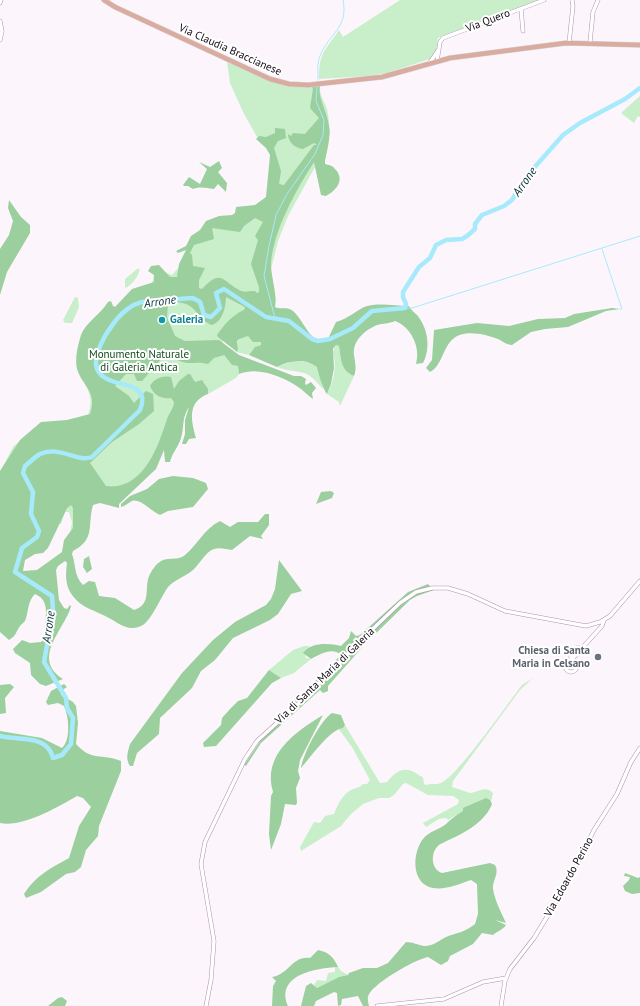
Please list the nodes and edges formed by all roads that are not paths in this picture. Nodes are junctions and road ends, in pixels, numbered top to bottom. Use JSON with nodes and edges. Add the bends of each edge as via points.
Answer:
{"nodes":[{"id":1,"x":104,"y":0,"type":"edge"},
{"id":2,"x":544,"y":0,"type":"edge"},
{"id":3,"x":572,"y":0,"type":"edge"},
{"id":4,"x":598,"y":0,"type":"edge"},
{"id":5,"x":521,"y":8,"type":"junction"},
{"id":6,"x":0,"y":21,"type":"edge"},
{"id":7,"x":524,"y":31,"type":"dead end"},
{"id":8,"x":0,"y":40,"type":"edge"},
{"id":9,"x":590,"y":42,"type":"junction"},
{"id":10,"x":569,"y":43,"type":"junction"},
{"id":11,"x":640,"y":45,"type":"edge"},
{"id":12,"x":440,"y":48,"type":"junction"},
{"id":13,"x":445,"y":59,"type":"junction"},
{"id":14,"x":437,"y":61,"type":"junction"},
{"id":15,"x":429,"y":64,"type":"junction"},
{"id":16,"x":640,"y":581,"type":"edge"},
{"id":17,"x":604,"y":620,"type":"junction"},
{"id":18,"x":572,"y":658,"type":"dead end"},
{"id":19,"x":640,"y":748,"type":"edge"},
{"id":20,"x":506,"y":978,"type":"junction"},
{"id":21,"x":206,"y":1006,"type":"edge"},
{"id":22,"x":377,"y":1006,"type":"edge"},
{"id":23,"x":501,"y":1006,"type":"edge"}],
"edges":[{"from":1,"to":15,"type":"main road","name":"Via Claudia Braccianese","via":[[260,75],[283,83],[308,85],[373,79]]},
{"from":2,"to":5,"type":"street","name":"Via Quero"},
{"from":3,"to":10,"type":"street"},
{"from":4,"to":9,"type":"street","via":[[593,12]]},
{"from":5,"to":7,"type":"street"},
{"from":5,"to":12,"type":"street","name":"Via Quero","via":[[444,38]]},
{"from":6,"to":8,"type":"street"},
{"from":9,"to":10,"type":"main road","name":"Via Claudia Braccianese"},
{"from":9,"to":11,"type":"main road","name":"Via Claudia Braccianese"},
{"from":10,"to":13,"type":"main road","name":"Via Claudia Braccianese"},
{"from":12,"to":13,"type":"street"},
{"from":12,"to":14,"type":"street","name":"Via Quero"},
{"from":12,"to":15,"type":"street","name":"Via Quero"},
{"from":13,"to":14,"type":"main road","name":"Via Claudia Braccianese"},
{"from":14,"to":15,"type":"main road","name":"Via Claudia Braccianese"},
{"from":16,"to":17,"type":"street","name":"Via di Santa Maria di Galeria"},
{"from":17,"to":18,"type":"street","via":[[602,626]]},
{"from":17,"to":21,"type":"street","name":"Via di Santa Maria di Galeria","via":[[586,626],[571,624],[505,611],[458,590],[432,588],[410,595],[357,644],[251,749],[205,842],[201,864],[214,941]]},
{"from":19,"to":20,"type":"street","name":"Via Edoardo Perino","via":[[566,886]]},
{"from":20,"to":22,"type":"street","via":[[483,982],[444,999]]},
{"from":20,"to":23,"type":"street","name":"Via Edoardo Perino"}]}
